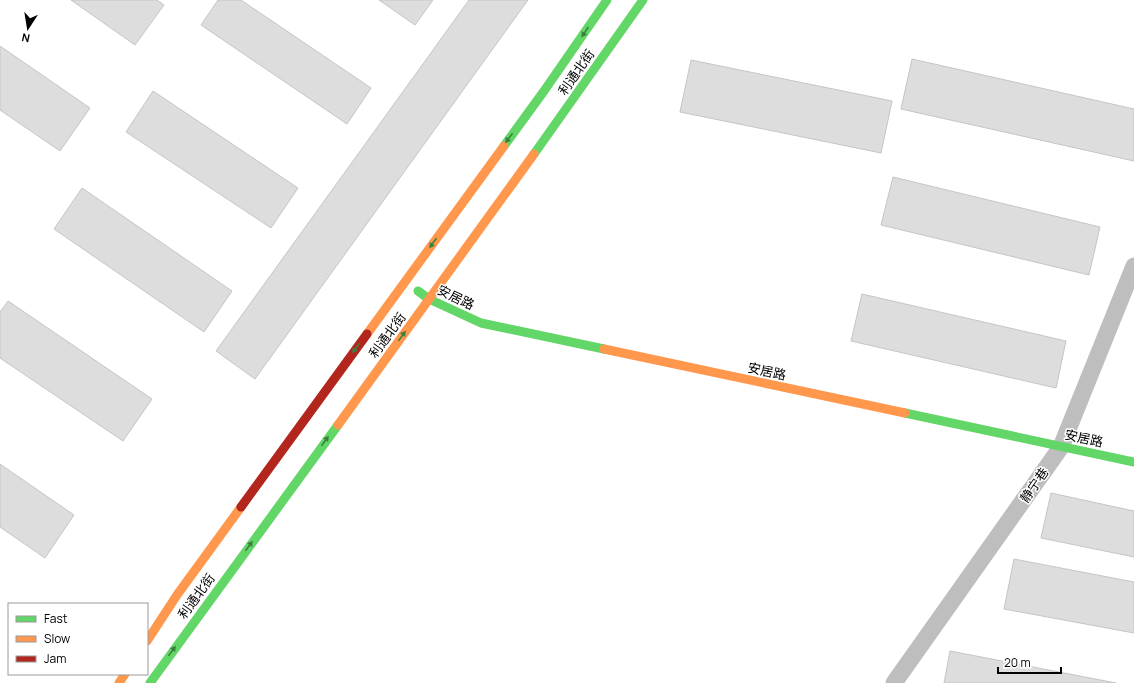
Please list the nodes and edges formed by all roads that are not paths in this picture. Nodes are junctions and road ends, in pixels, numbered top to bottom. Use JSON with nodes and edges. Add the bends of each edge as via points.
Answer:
{"nodes":[{"id":1,"x":607,"y":0,"type":"edge"},
{"id":2,"x":643,"y":0,"type":"edge"},
{"id":3,"x":1134,"y":266,"type":"edge"},
{"id":4,"x":404,"y":282,"type":"junction"},
{"id":5,"x":429,"y":299,"type":"junction"},
{"id":6,"x":1061,"y":447,"type":"junction"},
{"id":7,"x":1134,"y":462,"type":"edge"},
{"id":8,"x":148,"y":639,"type":"edge"},
{"id":9,"x":150,"y":683,"type":"edge"},
{"id":10,"x":894,"y":683,"type":"edge"}],
"edges":[{"from":1,"to":4,"type":"main road","name":"利通北街","one_way":true,"via":[[544,91]]},
{"from":2,"to":5,"type":"main road","name":"利通北街"},
{"from":3,"to":6,"type":"street","name":"静宁巷"},
{"from":4,"to":5,"type":"main road","name":"安居路"},
{"from":4,"to":8,"type":"main road","name":"利通北街","one_way":true,"via":[[177,595]]},
{"from":5,"to":6,"type":"main road","name":"安居路","via":[[480,324]]},
{"from":9,"to":5,"type":"main road","name":"利通北街","one_way":true},
{"from":6,"to":7,"type":"main road","name":"安居路"},
{"from":6,"to":10,"type":"street","name":"静宁巷"}]}
